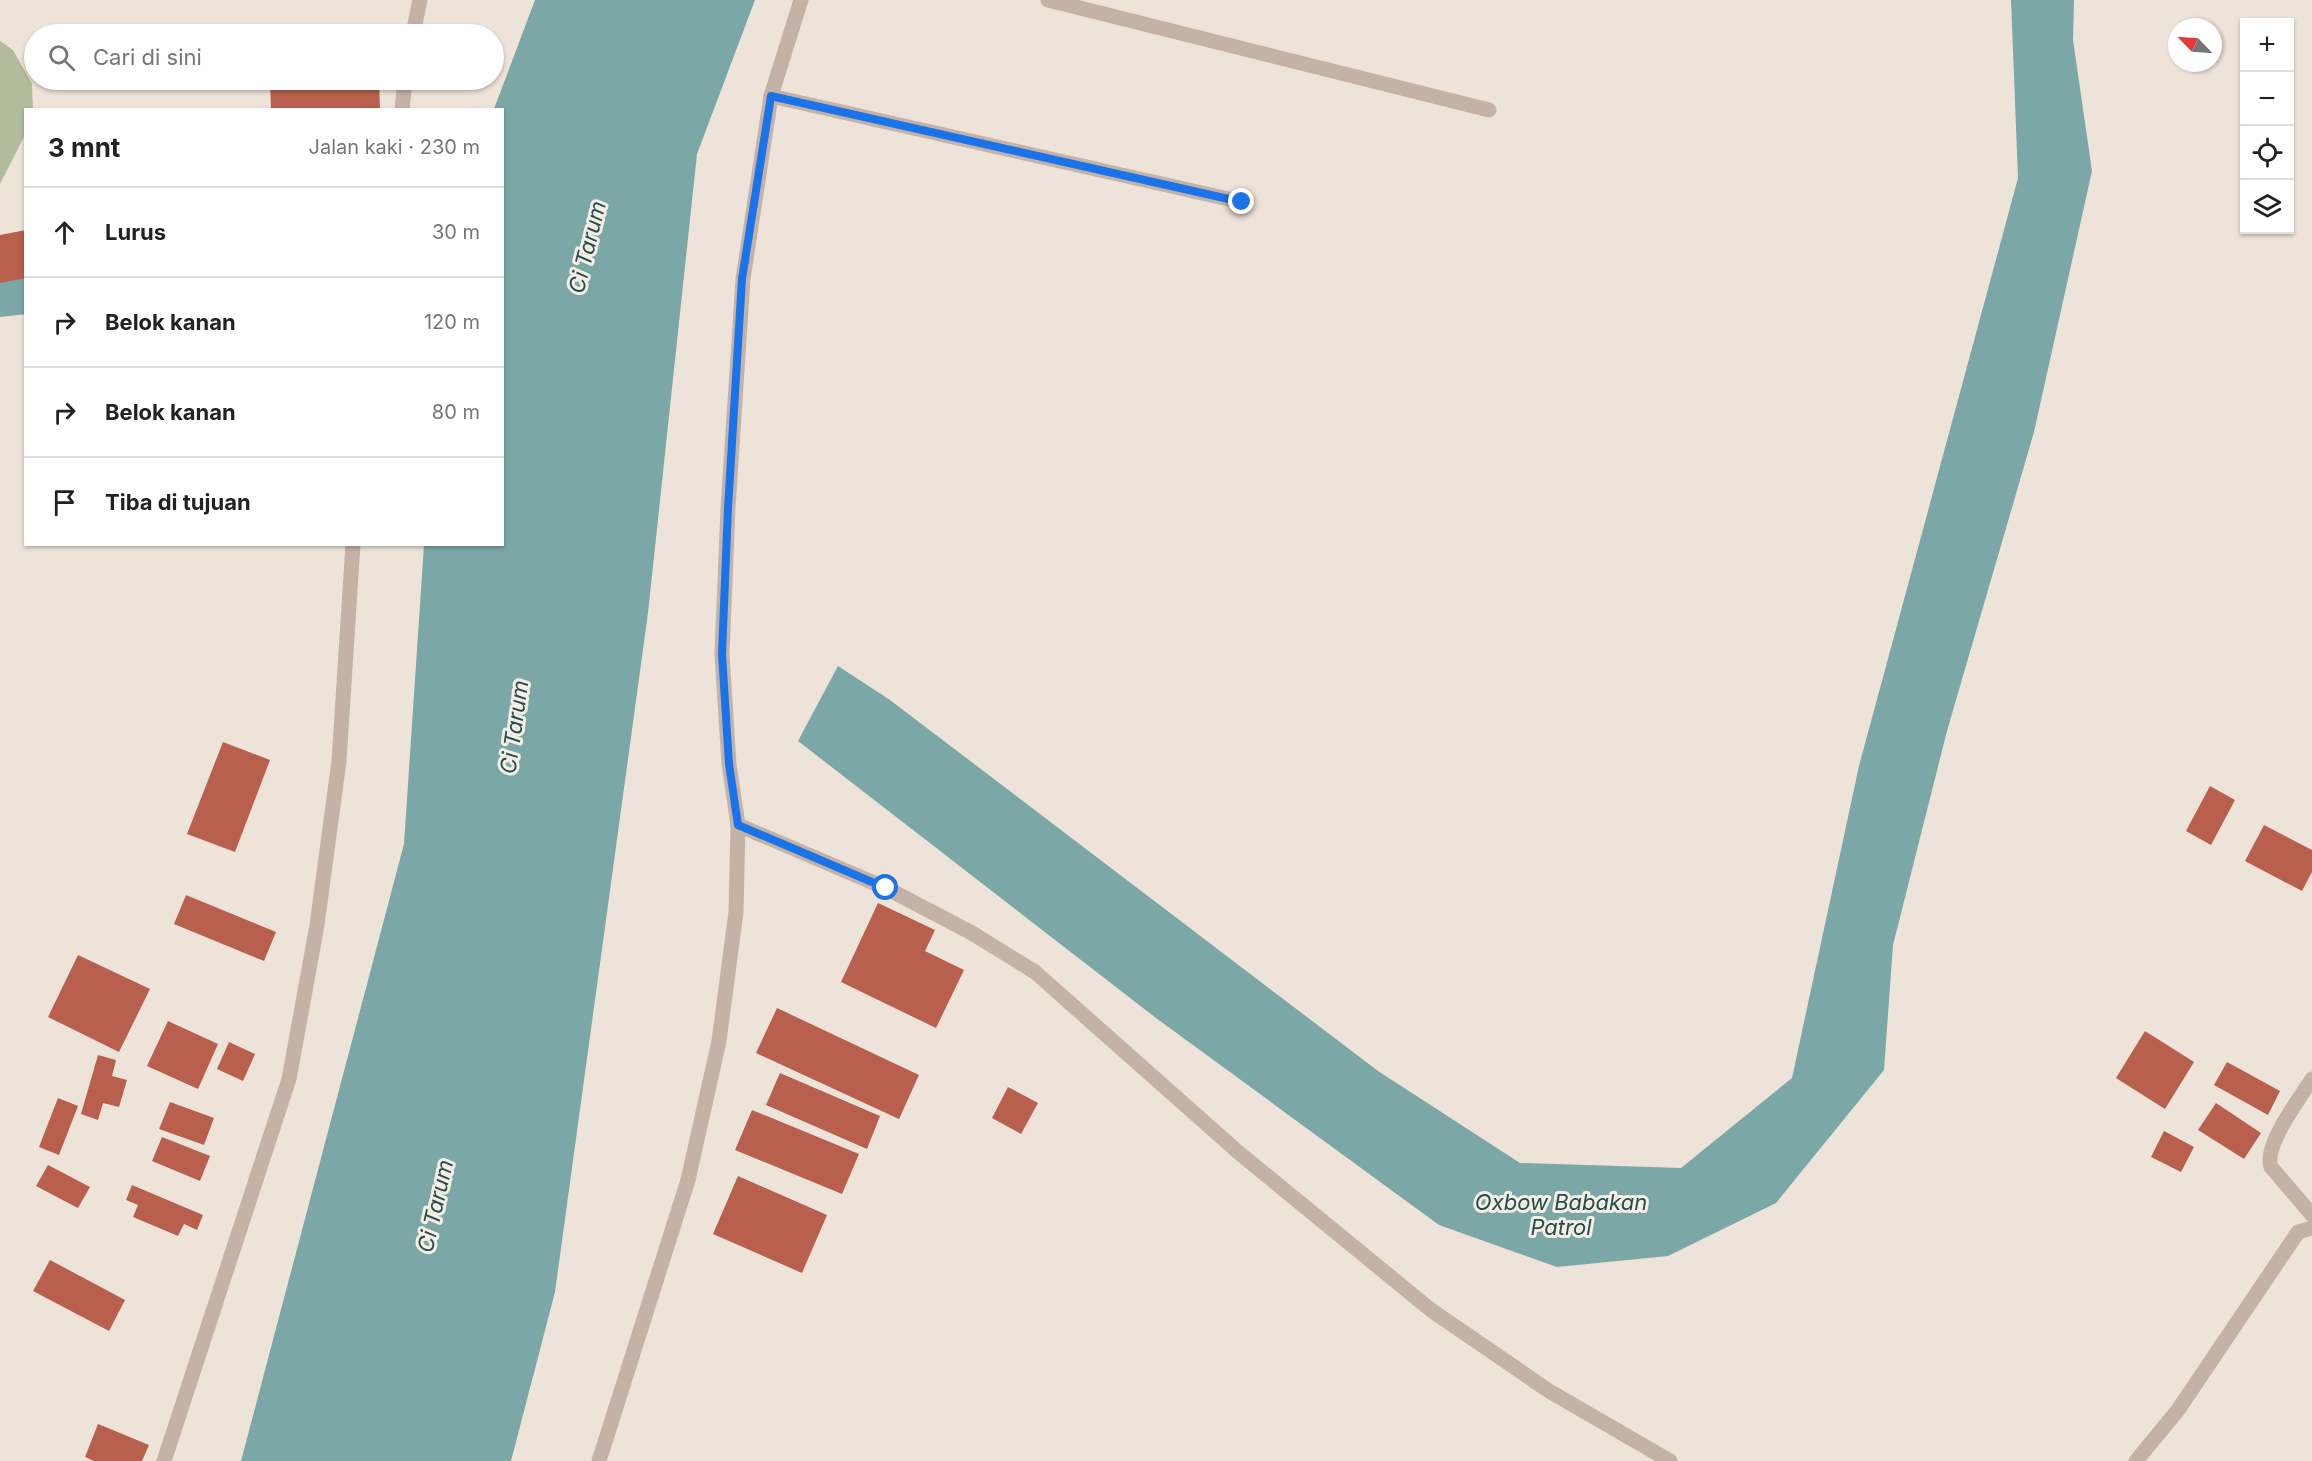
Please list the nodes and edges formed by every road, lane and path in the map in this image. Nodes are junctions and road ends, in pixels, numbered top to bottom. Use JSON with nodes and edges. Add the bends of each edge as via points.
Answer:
{"nodes":[{"id":1,"x":420,"y":0,"type":"edge"},
{"id":2,"x":801,"y":0,"type":"edge"},
{"id":3,"x":1048,"y":0,"type":"edge"},
{"id":4,"x":415,"y":24,"type":"edge"},
{"id":5,"x":404,"y":90,"type":"edge"},
{"id":6,"x":771,"y":96,"type":"junction"},
{"id":7,"x":402,"y":108,"type":"edge"},
{"id":8,"x":1489,"y":110,"type":"dead end"},
{"id":9,"x":1242,"y":202,"type":"dead end"},
{"id":10,"x":353,"y":546,"type":"edge"},
{"id":11,"x":738,"y":825,"type":"junction"},
{"id":12,"x":2312,"y":1079,"type":"edge"},
{"id":13,"x":2312,"y":1215,"type":"edge"},
{"id":14,"x":2312,"y":1228,"type":"edge"},
{"id":15,"x":164,"y":1461,"type":"edge"},
{"id":16,"x":599,"y":1461,"type":"edge"},
{"id":17,"x":1670,"y":1461,"type":"edge"},
{"id":18,"x":2136,"y":1461,"type":"edge"}],
"edges":[{"from":1,"to":4,"type":"street"},
{"from":2,"to":6,"type":"street"},
{"from":3,"to":8,"type":"street"},
{"from":5,"to":7,"type":"street"},
{"from":6,"to":9,"type":"street"},
{"from":6,"to":11,"type":"street","via":[[742,279],[728,508],[722,654],[729,764]]},
{"from":10,"to":15,"type":"street","via":[[339,760],[317,925],[290,1079]]},
{"from":11,"to":16,"type":"street","via":[[736,912],[719,1041],[688,1180]]},
{"from":11,"to":17,"type":"street","via":[[886,888],[972,933],[1035,972],[1238,1152],[1431,1310],[1550,1391]]},
{"from":12,"to":13,"type":"street","via":[[2274,1142],[2269,1162]]},
{"from":14,"to":18,"type":"street","via":[[2298,1232],[2178,1410]]}]}
